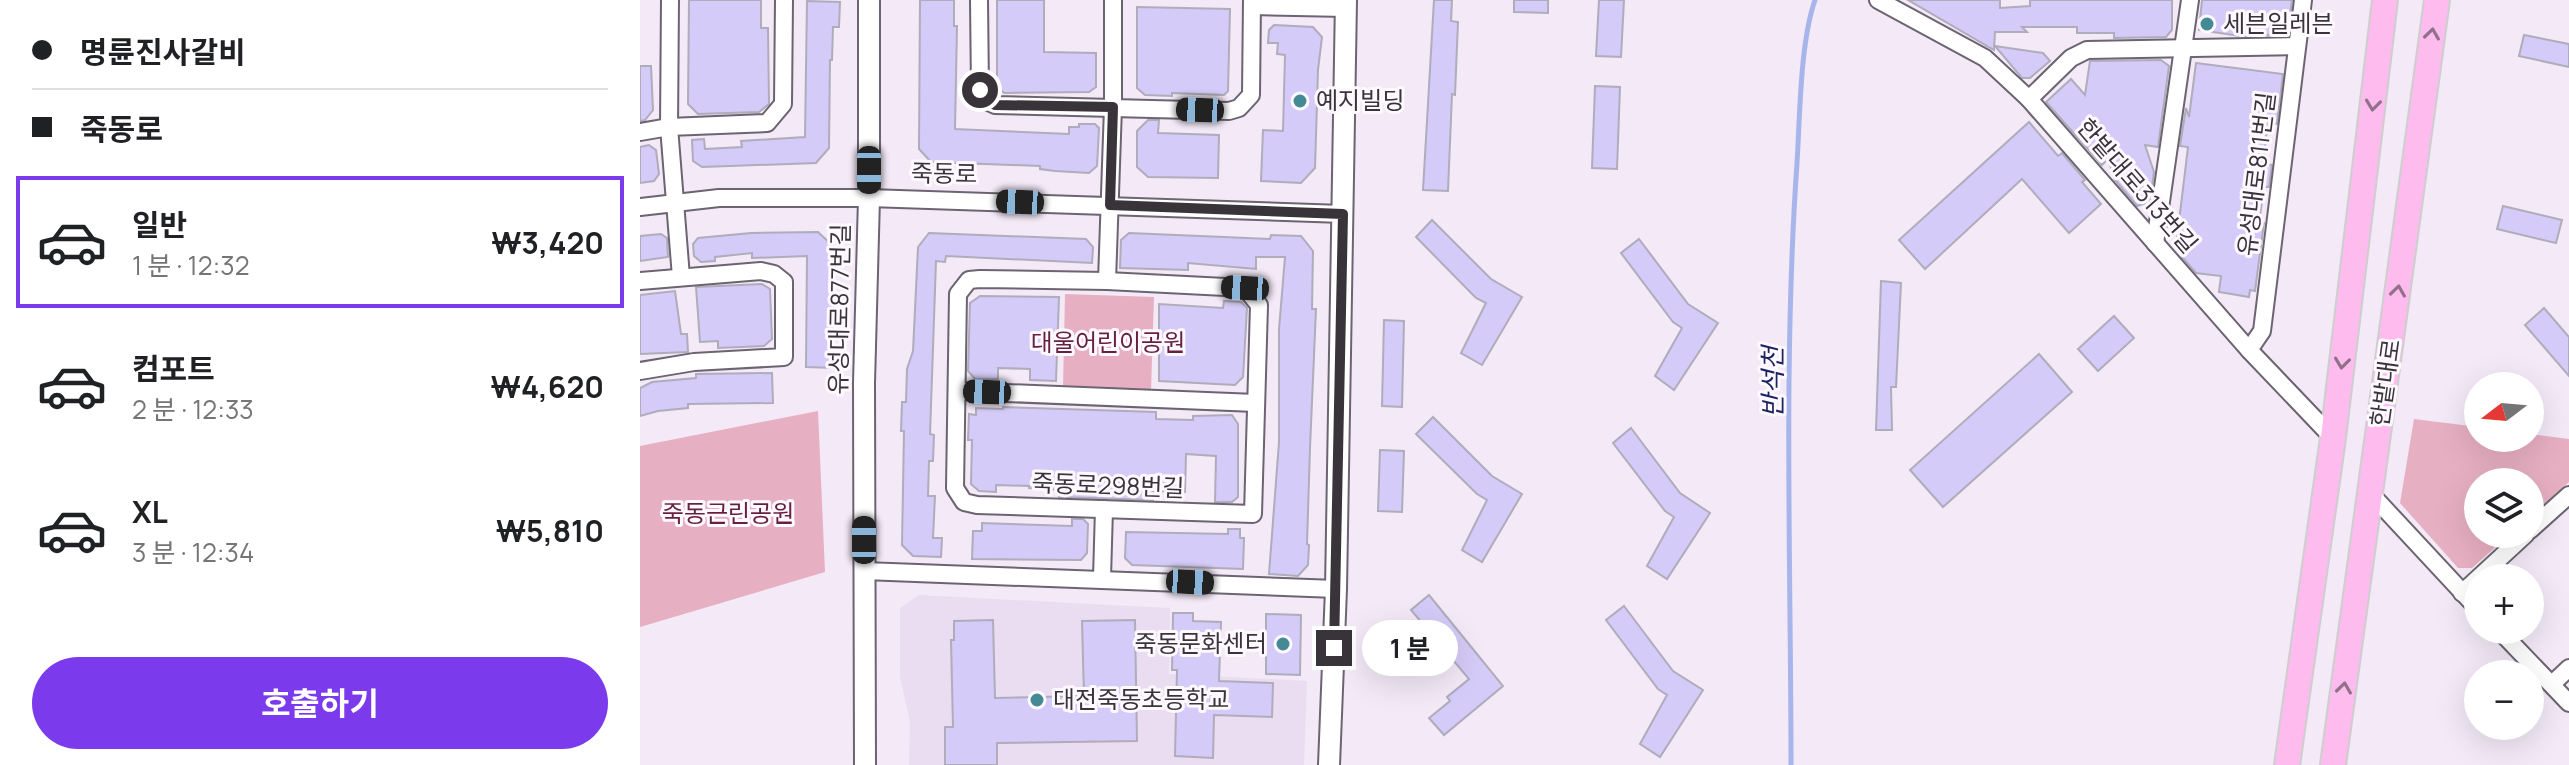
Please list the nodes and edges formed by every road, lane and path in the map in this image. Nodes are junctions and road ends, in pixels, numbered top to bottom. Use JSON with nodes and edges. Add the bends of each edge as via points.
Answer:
{"nodes":[{"id":1,"x":670,"y":0,"type":"edge"},
{"id":2,"x":784,"y":0,"type":"edge"},
{"id":3,"x":869,"y":0,"type":"edge"},
{"id":4,"x":979,"y":0,"type":"edge"},
{"id":5,"x":1113,"y":0,"type":"edge"},
{"id":6,"x":2190,"y":0,"type":"edge"},
{"id":7,"x":2303,"y":0,"type":"edge"},
{"id":8,"x":2385,"y":0,"type":"edge"},
{"id":9,"x":2437,"y":0,"type":"edge"},
{"id":10,"x":1887,"y":2,"type":"edge"},
{"id":11,"x":1252,"y":3,"type":"edge"},
{"id":12,"x":1346,"y":4,"type":"edge"},
{"id":13,"x":2297,"y":46,"type":"junction"},
{"id":14,"x":2184,"y":49,"type":"junction"},
{"id":15,"x":2029,"y":99,"type":"junction"},
{"id":16,"x":1113,"y":107,"type":"junction"},
{"id":17,"x":669,"y":127,"type":"junction"},
{"id":18,"x":640,"y":132,"type":"edge"},
{"id":19,"x":869,"y":198,"type":"junction"},
{"id":20,"x":676,"y":202,"type":"junction"},
{"id":21,"x":1110,"y":205,"type":"junction"},
{"id":22,"x":640,"y":207,"type":"edge"},
{"id":23,"x":1343,"y":214,"type":"junction"},
{"id":24,"x":2155,"y":243,"type":"junction"},
{"id":25,"x":681,"y":277,"type":"junction"},
{"id":26,"x":640,"y":281,"type":"edge"},
{"id":27,"x":1107,"y":281,"type":"junction"},
{"id":28,"x":2249,"y":350,"type":"junction"},
{"id":29,"x":640,"y":371,"type":"edge"},
{"id":30,"x":957,"y":391,"type":"junction"},
{"id":31,"x":1256,"y":403,"type":"junction"},
{"id":32,"x":2333,"y":438,"type":"junction"},
{"id":33,"x":2371,"y":494,"type":"junction"},
{"id":34,"x":2569,"y":495,"type":"edge"},
{"id":35,"x":1104,"y":509,"type":"junction"},
{"id":36,"x":2544,"y":518,"type":"edge"},
{"id":37,"x":2511,"y":548,"type":"edge"},
{"id":38,"x":864,"y":571,"type":"junction"},
{"id":39,"x":1102,"y":578,"type":"junction"},
{"id":40,"x":1336,"y":589,"type":"junction"},
{"id":41,"x":2462,"y":593,"type":"joint"},
{"id":42,"x":2513,"y":644,"type":"edge"},
{"id":43,"x":2569,"y":668,"type":"edge"},
{"id":44,"x":2552,"y":684,"type":"junction"},
{"id":45,"x":2569,"y":703,"type":"edge"},
{"id":46,"x":865,"y":765,"type":"edge"},
{"id":47,"x":1329,"y":765,"type":"edge"},
{"id":48,"x":2287,"y":765,"type":"edge"},
{"id":49,"x":2333,"y":765,"type":"edge"}],
"edges":[{"from":1,"to":17,"type":"street"},
{"from":2,"to":17,"type":"street","via":[[783,104],[776,114],[767,123]]},
{"from":3,"to":19,"type":"street","name":"유성대로877번길"},
{"from":4,"to":16,"type":"street","via":[[984,100],[995,105]]},
{"from":5,"to":16,"type":"street"},
{"from":6,"to":14,"type":"street"},
{"from":7,"to":13,"type":"street","name":"유성대로811번길"},
{"from":8,"to":32,"type":"main road","name":"한밭대로","one_way":true},
{"from":33,"to":9,"type":"main road","name":"한밭대로","one_way":true},
{"from":10,"to":15,"type":"street","name":"한밭대로313번길","via":[[1994,64]]},
{"from":11,"to":12,"type":"street"},
{"from":11,"to":16,"type":"street","via":[[1251,95],[1239,108]]},
{"from":12,"to":23,"type":"street"},
{"from":13,"to":14,"type":"street"},
{"from":13,"to":28,"type":"street","name":"유성대로811번길","via":[[2262,331]]},
{"from":14,"to":15,"type":"street","via":[[2087,50]]},
{"from":14,"to":24,"type":"street"},
{"from":15,"to":24,"type":"street","name":"한밭대로313번길"},
{"from":16,"to":21,"type":"street"},
{"from":17,"to":18,"type":"street"},
{"from":17,"to":20,"type":"street"},
{"from":19,"to":20,"type":"street","name":"죽동로"},
{"from":19,"to":21,"type":"street","name":"죽동로"},
{"from":19,"to":38,"type":"street","name":"유성대로877번길"},
{"from":20,"to":22,"type":"street","name":"죽동로"},
{"from":20,"to":25,"type":"street"},
{"from":21,"to":23,"type":"street","name":"죽동로"},
{"from":21,"to":27,"type":"street"},
{"from":23,"to":40,"type":"street"},
{"from":24,"to":28,"type":"street","name":"한밭대로313번길"},
{"from":25,"to":26,"type":"street"},
{"from":25,"to":29,"type":"street","via":[[774,274],[784,282],[784,357]]},
{"from":27,"to":30,"type":"street","name":"죽동로298번길","via":[[969,280],[958,294]]},
{"from":27,"to":31,"type":"street","name":"죽동로298번길","via":[[1245,288],[1259,305]]},
{"from":28,"to":32,"type":"street","name":"한밭대로313번길"},
{"from":30,"to":31,"type":"street"},
{"from":30,"to":35,"type":"street","name":"죽동로298번길","via":[[955,488],[964,502]]},
{"from":31,"to":35,"type":"street","name":"죽동로298번길","via":[[1253,514]]},
{"from":32,"to":48,"type":"main road","name":"한밭대로"},
{"from":33,"to":41,"type":"street"},
{"from":49,"to":33,"type":"main road","name":"한밭대로","one_way":true},
{"from":34,"to":36,"type":"street"},
{"from":35,"to":39,"type":"street"},
{"from":37,"to":41,"type":"street"},
{"from":38,"to":39,"type":"street"},
{"from":38,"to":46,"type":"street","name":"유성대로877번길"},
{"from":39,"to":40,"type":"street"},
{"from":40,"to":47,"type":"street"},
{"from":42,"to":44,"type":"street"},
{"from":43,"to":44,"type":"street"},
{"from":44,"to":45,"type":"street"}]}
